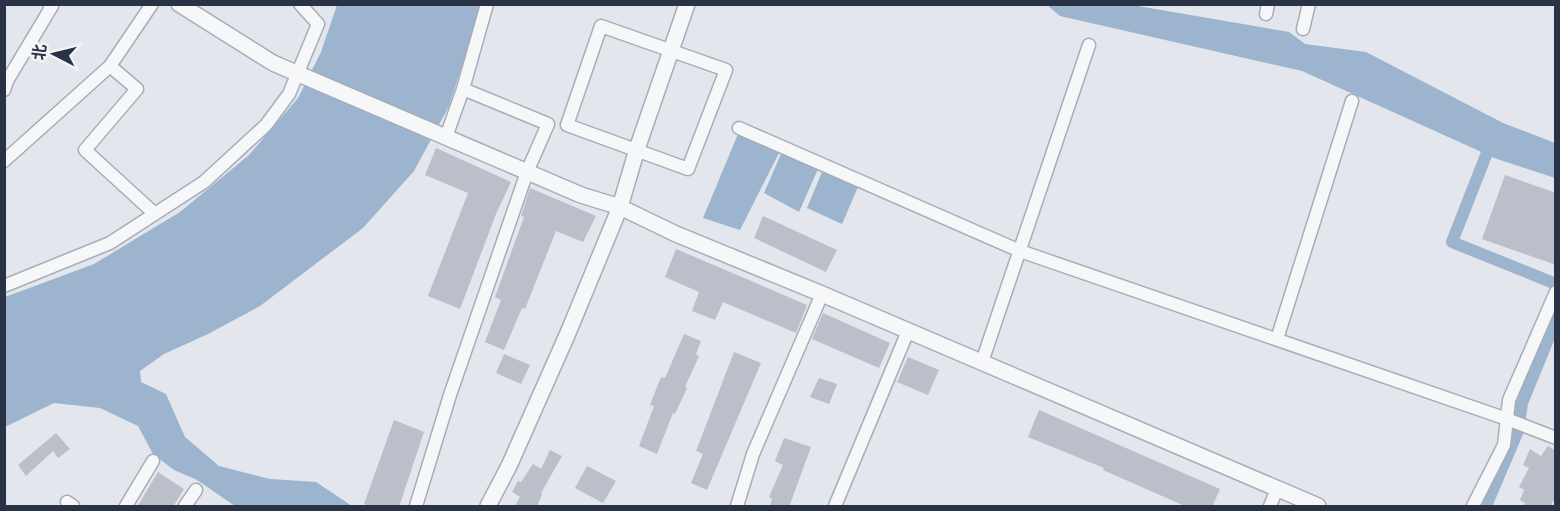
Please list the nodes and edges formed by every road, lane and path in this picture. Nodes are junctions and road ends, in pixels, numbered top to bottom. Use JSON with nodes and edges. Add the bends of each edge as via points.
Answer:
{"nodes":[{"id":1,"x":152,"y":4,"type":"edge"},
{"id":2,"x":179,"y":4,"type":"edge"},
{"id":3,"x":300,"y":4,"type":"edge"},
{"id":4,"x":487,"y":4,"type":"edge"},
{"id":5,"x":687,"y":4,"type":"edge"},
{"id":6,"x":1309,"y":4,"type":"edge"},
{"id":7,"x":51,"y":5,"type":"edge"},
{"id":8,"x":1303,"y":29,"type":"dead end"},
{"id":9,"x":1089,"y":45,"type":"dead end"},
{"id":10,"x":671,"y":50,"type":"junction"},
{"id":11,"x":110,"y":66,"type":"junction"},
{"id":12,"x":297,"y":73,"type":"junction"},
{"id":13,"x":463,"y":89,"type":"junction"},
{"id":14,"x":4,"y":90,"type":"edge"},
{"id":15,"x":1352,"y":101,"type":"dead end"},
{"id":16,"x":548,"y":124,"type":"junction"},
{"id":17,"x":567,"y":125,"type":"junction"},
{"id":18,"x":739,"y":128,"type":"dead end"},
{"id":19,"x":443,"y":136,"type":"junction"},
{"id":20,"x":637,"y":149,"type":"junction"},
{"id":21,"x":4,"y":161,"type":"edge"},
{"id":22,"x":527,"y":172,"type":"junction"},
{"id":23,"x":620,"y":207,"type":"junction"},
{"id":24,"x":155,"y":214,"type":"junction"},
{"id":25,"x":1020,"y":251,"type":"junction"},
{"id":26,"x":4,"y":286,"type":"edge"},
{"id":27,"x":1556,"y":292,"type":"edge"},
{"id":28,"x":822,"y":294,"type":"junction"},
{"id":29,"x":908,"y":331,"type":"junction"},
{"id":30,"x":1277,"y":339,"type":"junction"},
{"id":31,"x":982,"y":362,"type":"junction"},
{"id":32,"x":1514,"y":422,"type":"junction"},
{"id":33,"x":1556,"y":438,"type":"edge"},
{"id":34,"x":153,"y":461,"type":"dead end"},
{"id":35,"x":1277,"y":489,"type":"junction"},
{"id":36,"x":196,"y":490,"type":"dead end"},
{"id":37,"x":126,"y":507,"type":"edge"},
{"id":38,"x":185,"y":507,"type":"edge"},
{"id":39,"x":416,"y":507,"type":"edge"},
{"id":40,"x":488,"y":507,"type":"edge"},
{"id":41,"x":737,"y":507,"type":"edge"},
{"id":42,"x":835,"y":507,"type":"edge"},
{"id":43,"x":1270,"y":507,"type":"edge"},
{"id":44,"x":1318,"y":507,"type":"edge"},
{"id":45,"x":1473,"y":507,"type":"edge"}],
"edges":[{"from":1,"to":11,"type":"street"},
{"from":2,"to":12,"type":"street","via":[[273,63]]},
{"from":3,"to":12,"type":"street","via":[[318,24]]},
{"from":4,"to":13,"type":"street"},
{"from":5,"to":10,"type":"street"},
{"from":6,"to":8,"type":"street"},
{"from":7,"to":14,"type":"street"},
{"from":9,"to":25,"type":"street"},
{"from":10,"to":17,"type":"street","via":[[601,26]]},
{"from":10,"to":20,"type":"street"},
{"from":10,"to":20,"type":"street","via":[[726,70],[688,169]]},
{"from":11,"to":21,"type":"street"},
{"from":11,"to":24,"type":"street","via":[[137,89],[85,150]]},
{"from":12,"to":19,"type":"street"},
{"from":12,"to":24,"type":"street","via":[[289,94],[266,125],[204,182]]},
{"from":13,"to":16,"type":"street"},
{"from":13,"to":19,"type":"street"},
{"from":15,"to":30,"type":"street"},
{"from":16,"to":17,"type":"street"},
{"from":16,"to":22,"type":"street"},
{"from":17,"to":20,"type":"street"},
{"from":18,"to":25,"type":"street"},
{"from":19,"to":22,"type":"street"},
{"from":20,"to":23,"type":"street"},
{"from":22,"to":23,"type":"street"},
{"from":22,"to":39,"type":"street"},
{"from":23,"to":28,"type":"street"},
{"from":23,"to":40,"type":"street","via":[[568,333]]},
{"from":24,"to":26,"type":"street","via":[[110,243]]},
{"from":25,"to":30,"type":"street"},
{"from":25,"to":31,"type":"street"},
{"from":27,"to":32,"type":"street","via":[[1509,400]]},
{"from":28,"to":29,"type":"street"},
{"from":28,"to":41,"type":"street","via":[[753,454]]},
{"from":29,"to":31,"type":"street"},
{"from":29,"to":42,"type":"street"},
{"from":30,"to":32,"type":"street"},
{"from":31,"to":35,"type":"street"},
{"from":32,"to":33,"type":"street"},
{"from":32,"to":45,"type":"street"},
{"from":34,"to":37,"type":"street"},
{"from":35,"to":43,"type":"street"},
{"from":35,"to":44,"type":"street"},
{"from":36,"to":38,"type":"street"}]}
